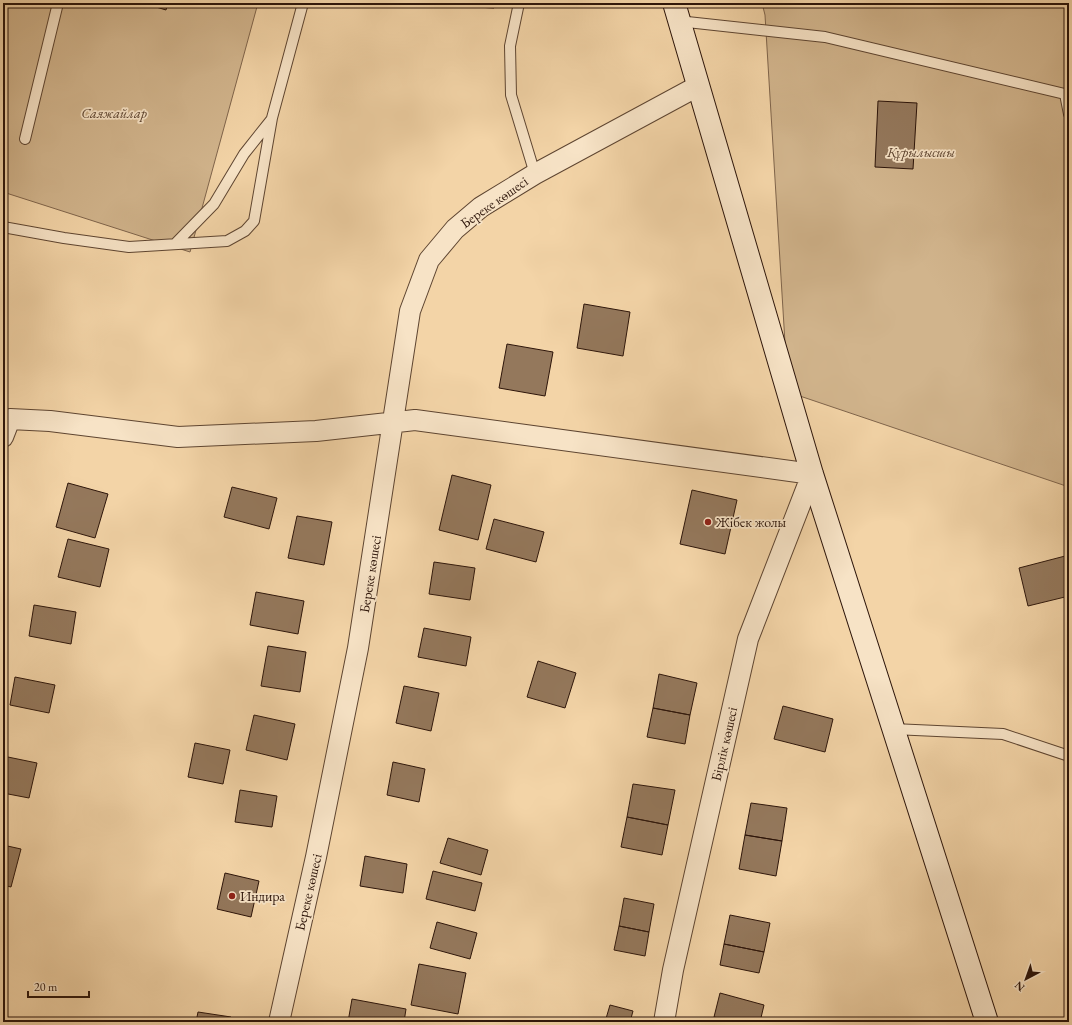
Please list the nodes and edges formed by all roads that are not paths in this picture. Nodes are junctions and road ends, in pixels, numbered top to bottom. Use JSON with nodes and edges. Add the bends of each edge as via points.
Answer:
{"nodes":[{"id":1,"x":58,"y":3,"type":"edge"},
{"id":2,"x":303,"y":3,"type":"edge"},
{"id":3,"x":519,"y":3,"type":"edge"},
{"id":4,"x":676,"y":12,"type":"edge"},
{"id":5,"x":698,"y":86,"type":"junction"},
{"id":6,"x":1067,"y":94,"type":"edge"},
{"id":7,"x":1069,"y":114,"type":"edge"},
{"id":8,"x":272,"y":118,"type":"junction"},
{"id":9,"x":25,"y":139,"type":"dead end"},
{"id":10,"x":535,"y":174,"type":"junction"},
{"id":11,"x":3,"y":227,"type":"edge"},
{"id":12,"x":175,"y":244,"type":"junction"},
{"id":13,"x":393,"y":423,"type":"junction"},
{"id":14,"x":5,"y":425,"type":"edge"},
{"id":15,"x":812,"y":474,"type":"junction"},
{"id":16,"x":893,"y":729,"type":"junction"},
{"id":17,"x":1069,"y":756,"type":"edge"},
{"id":18,"x":278,"y":1022,"type":"edge"},
{"id":19,"x":664,"y":1022,"type":"edge"},
{"id":20,"x":987,"y":1022,"type":"edge"}],
"edges":[{"from":1,"to":9,"type":"lane"},
{"from":2,"to":8,"type":"lane"},
{"from":3,"to":10,"type":"lane","via":[[510,46],[511,95]]},
{"from":4,"to":5,"type":"main road"},
{"from":4,"to":6,"type":"lane","via":[[825,37]]},
{"from":5,"to":10,"type":"street","name":"Береке көшесі"},
{"from":5,"to":15,"type":"main road"},
{"from":6,"to":7,"type":"lane"},
{"from":8,"to":12,"type":"lane","via":[[244,154],[214,204]]},
{"from":8,"to":12,"type":"lane","via":[[254,222],[245,231],[227,241]]},
{"from":10,"to":13,"type":"street","name":"Береке көшесі","via":[[482,207],[455,229],[429,260],[410,311]]},
{"from":11,"to":12,"type":"lane","via":[[128,247]]},
{"from":13,"to":14,"type":"street","via":[[316,431],[178,438],[50,421]]},
{"from":13,"to":15,"type":"street","via":[[415,420]]},
{"from":13,"to":18,"type":"street","name":"Береке көшесі","via":[[358,648],[316,857]]},
{"from":15,"to":16,"type":"main road"},
{"from":15,"to":19,"type":"street","name":"Бірлік көшесі","via":[[748,639]]},
{"from":16,"to":17,"type":"lane","via":[[1003,734]]},
{"from":16,"to":20,"type":"main road"}]}
